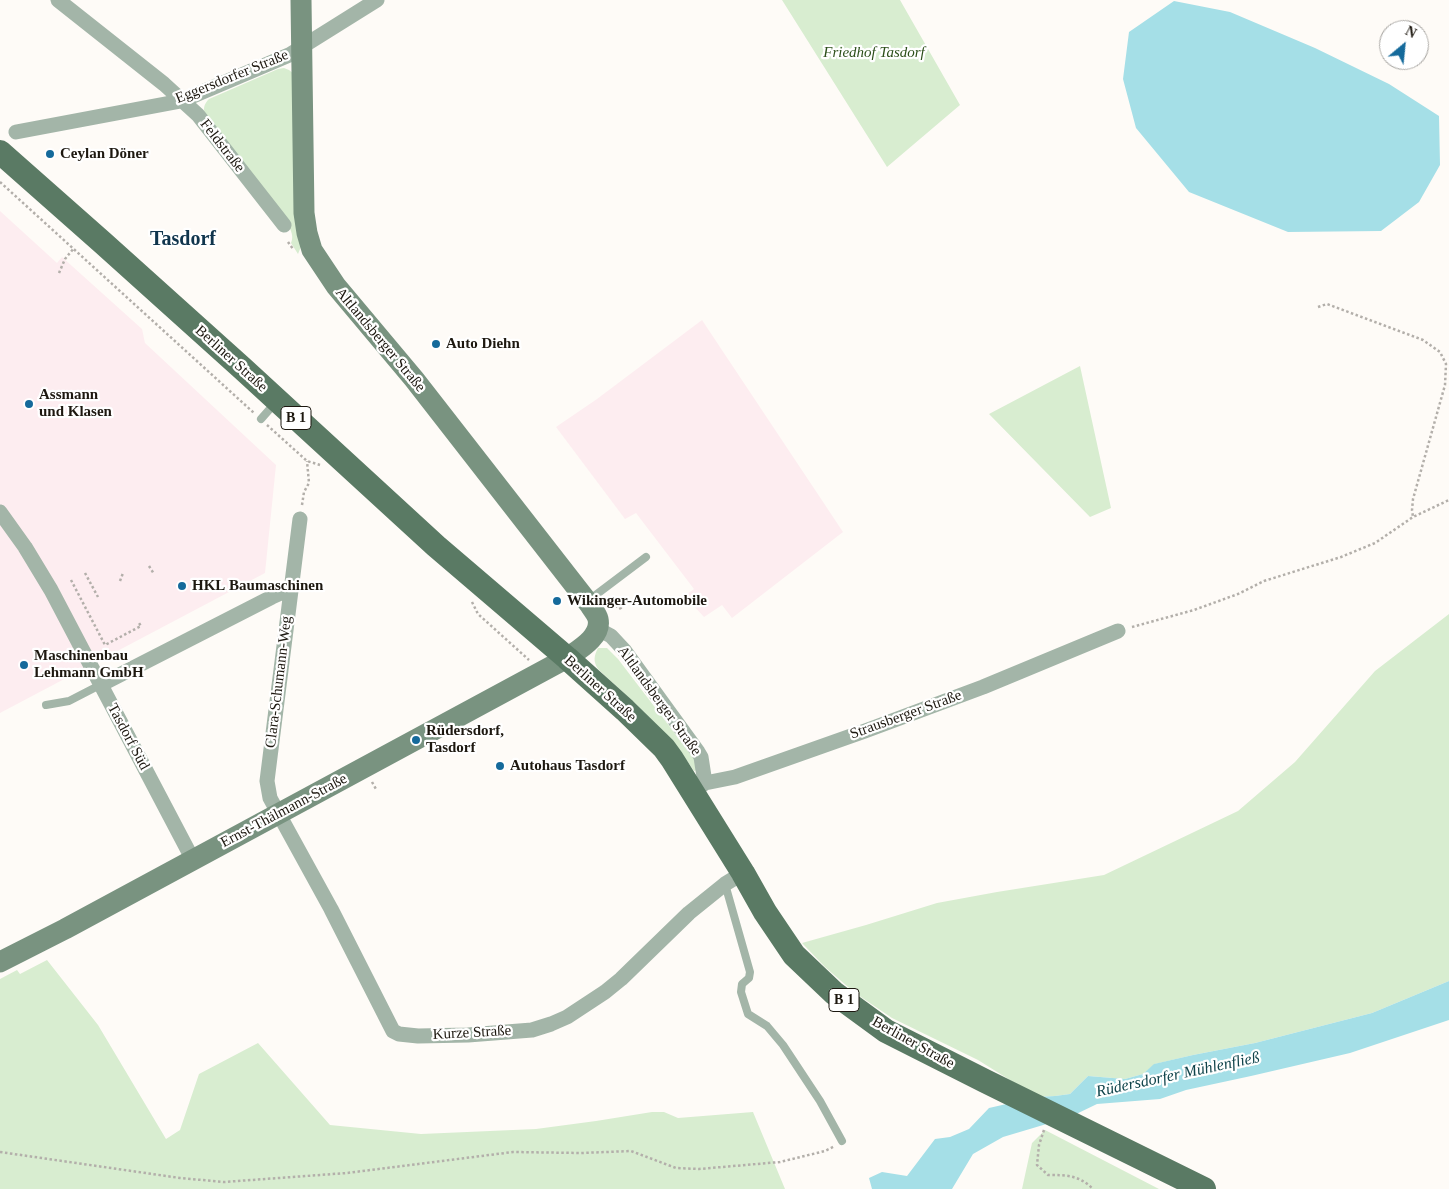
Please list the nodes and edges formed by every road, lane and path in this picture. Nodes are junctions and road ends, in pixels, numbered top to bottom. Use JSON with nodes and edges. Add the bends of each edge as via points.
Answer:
{"nodes":[{"id":1,"x":58,"y":0,"type":"edge"},
{"id":2,"x":301,"y":0,"type":"edge"},
{"id":3,"x":377,"y":0,"type":"edge"},
{"id":4,"x":303,"y":47,"type":"junction"},
{"id":5,"x":181,"y":101,"type":"junction"},
{"id":6,"x":16,"y":132,"type":"dead end"},
{"id":7,"x":0,"y":152,"type":"edge"},
{"id":8,"x":0,"y":182,"type":"edge"},
{"id":9,"x":284,"y":225,"type":"dead end"},
{"id":10,"x":74,"y":248,"type":"junction"},
{"id":11,"x":59,"y":273,"type":"dead end"},
{"id":12,"x":1318,"y":307,"type":"dead end"},
{"id":13,"x":277,"y":400,"type":"junction"},
{"id":14,"x":261,"y":419,"type":"junction"},
{"id":15,"x":1449,"y":500,"type":"edge"},
{"id":16,"x":0,"y":512,"type":"edge"},
{"id":17,"x":1413,"y":517,"type":"junction"},
{"id":18,"x":300,"y":519,"type":"joint"},
{"id":19,"x":646,"y":557,"type":"dead end"},
{"id":20,"x":149,"y":566,"type":"dead end"},
{"id":21,"x":85,"y":573,"type":"dead end"},
{"id":22,"x":123,"y":573,"type":"dead end"},
{"id":23,"x":154,"y":574,"type":"dead end"},
{"id":24,"x":71,"y":580,"type":"dead end"},
{"id":25,"x":120,"y":581,"type":"dead end"},
{"id":26,"x":290,"y":594,"type":"junction"},
{"id":27,"x":596,"y":597,"type":"junction"},
{"id":28,"x":612,"y":597,"type":"dead end"},
{"id":29,"x":98,"y":598,"type":"dead end"},
{"id":30,"x":139,"y":623,"type":"dead end"},
{"id":31,"x":598,"y":629,"type":"junction"},
{"id":32,"x":1118,"y":631,"type":"joint"},
{"id":33,"x":567,"y":658,"type":"junction"},
{"id":34,"x":100,"y":685,"type":"junction"},
{"id":35,"x":46,"y":704,"type":"dead end"},
{"id":36,"x":371,"y":781,"type":"dead end"},
{"id":37,"x":698,"y":787,"type":"junction"},
{"id":38,"x":376,"y":789,"type":"dead end"},
{"id":39,"x":279,"y":814,"type":"junction"},
{"id":40,"x":192,"y":860,"type":"junction"},
{"id":41,"x":734,"y":879,"type":"junction"},
{"id":42,"x":6,"y":959,"type":"edge"},
{"id":43,"x":1045,"y":1128,"type":"dead end"},
{"id":44,"x":842,"y":1140,"type":"joint"},
{"id":45,"x":0,"y":1152,"type":"edge"},
{"id":46,"x":1093,"y":1189,"type":"edge"},
{"id":47,"x":1204,"y":1189,"type":"edge"}],
"edges":[{"from":1,"to":5,"type":"street","name":"Feldstraße"},
{"from":2,"to":4,"type":"main road","name":"Altlandsberger Straße"},
{"from":3,"to":4,"type":"street","name":"Eggersdorfer Straße"},
{"from":4,"to":5,"type":"street","name":"Eggersdorfer Straße"},
{"from":4,"to":27,"type":"main road","name":"Altlandsberger Straße","via":[[304,213],[312,250],[336,286]]},
{"from":5,"to":6,"type":"street","name":"Eggersdorfer Straße"},
{"from":5,"to":9,"type":"street","name":"Feldstraße","via":[[198,116]]},
{"from":7,"to":13,"type":"main road","name":"Berliner Straße","number":"B 1"},
{"from":8,"to":10,"type":"path","name":"Berliner Straße"},
{"from":10,"to":11,"type":"path","via":[[65,258]]},
{"from":10,"to":14,"type":"path","name":"Berliner Straße"},
{"from":12,"to":17,"type":"path","via":[[1327,304],[1423,340],[1440,352],[1446,364],[1445,385],[1413,500]]},
{"from":13,"to":14,"type":"lane"},
{"from":13,"to":33,"type":"main road","name":"Berliner Straße","number":"B 1","via":[[436,546]]},
{"from":14,"to":18,"type":"path","name":"Berliner Straße","via":[[307,461],[309,483],[304,492]]},
{"from":15,"to":17,"type":"path"},
{"from":16,"to":34,"type":"street","name":"Tasdorf Süd","via":[[39,570]]},
{"from":17,"to":32,"type":"path","via":[[1375,543],[1341,557],[1264,581],[1194,610]]},
{"from":18,"to":26,"type":"street","name":"Clara-Schumann-Weg"},
{"from":19,"to":27,"type":"lane"},
{"from":20,"to":23,"type":"path"},
{"from":21,"to":29,"type":"path"},
{"from":22,"to":25,"type":"path"},
{"from":24,"to":30,"type":"path","via":[[105,645],[141,626]]},
{"from":26,"to":34,"type":"street","via":[[272,597]]},
{"from":26,"to":39,"type":"street","name":"Clara-Schumann-Weg","via":[[267,781],[270,798]]},
{"from":27,"to":28,"type":"path","via":[[618,610],[621,608]]},
{"from":27,"to":31,"type":"main road","name":"Altlandsberger Straße"},
{"from":31,"to":33,"type":"main road"},
{"from":31,"to":37,"type":"street","name":"Altlandsberger Straße","via":[[611,636],[624,650],[698,752],[701,757]]},
{"from":32,"to":37,"type":"street","name":"Strausberger Straße","via":[[873,728]]},
{"from":33,"to":37,"type":"main road","name":"Berliner Straße","number":"B 1","via":[[664,748]]},
{"from":33,"to":39,"type":"main road","name":"Ernst-Thälmann-Straße"},
{"from":34,"to":35,"type":"lane","via":[[70,701]]},
{"from":34,"to":40,"type":"street","name":"Tasdorf Süd"},
{"from":36,"to":38,"type":"path"},
{"from":37,"to":41,"type":"main road","name":"Berliner Straße","number":"B 1"},
{"from":39,"to":40,"type":"main road","name":"Ernst-Thälmann-Straße"},
{"from":39,"to":41,"type":"street","name":"Kurze Straße","via":[[388,1021],[399,1034],[468,1035],[532,1030],[567,1017],[621,979],[689,913]]},
{"from":40,"to":42,"type":"main road","name":"Ernst-Thälmann-Straße"},
{"from":41,"to":44,"type":"lane","via":[[750,972],[740,992],[748,1014],[767,1026],[783,1045]]},
{"from":41,"to":47,"type":"main road","name":"Berliner Straße","number":"B 1","via":[[765,912],[794,955],[834,993],[886,1031]]},
{"from":43,"to":46,"type":"path","via":[[1037,1165],[1048,1176],[1066,1175],[1081,1179]]},
{"from":44,"to":45,"type":"path","via":[[824,1151],[780,1162],[699,1169],[676,1168],[631,1151],[513,1152],[347,1173],[224,1182]]}]}
